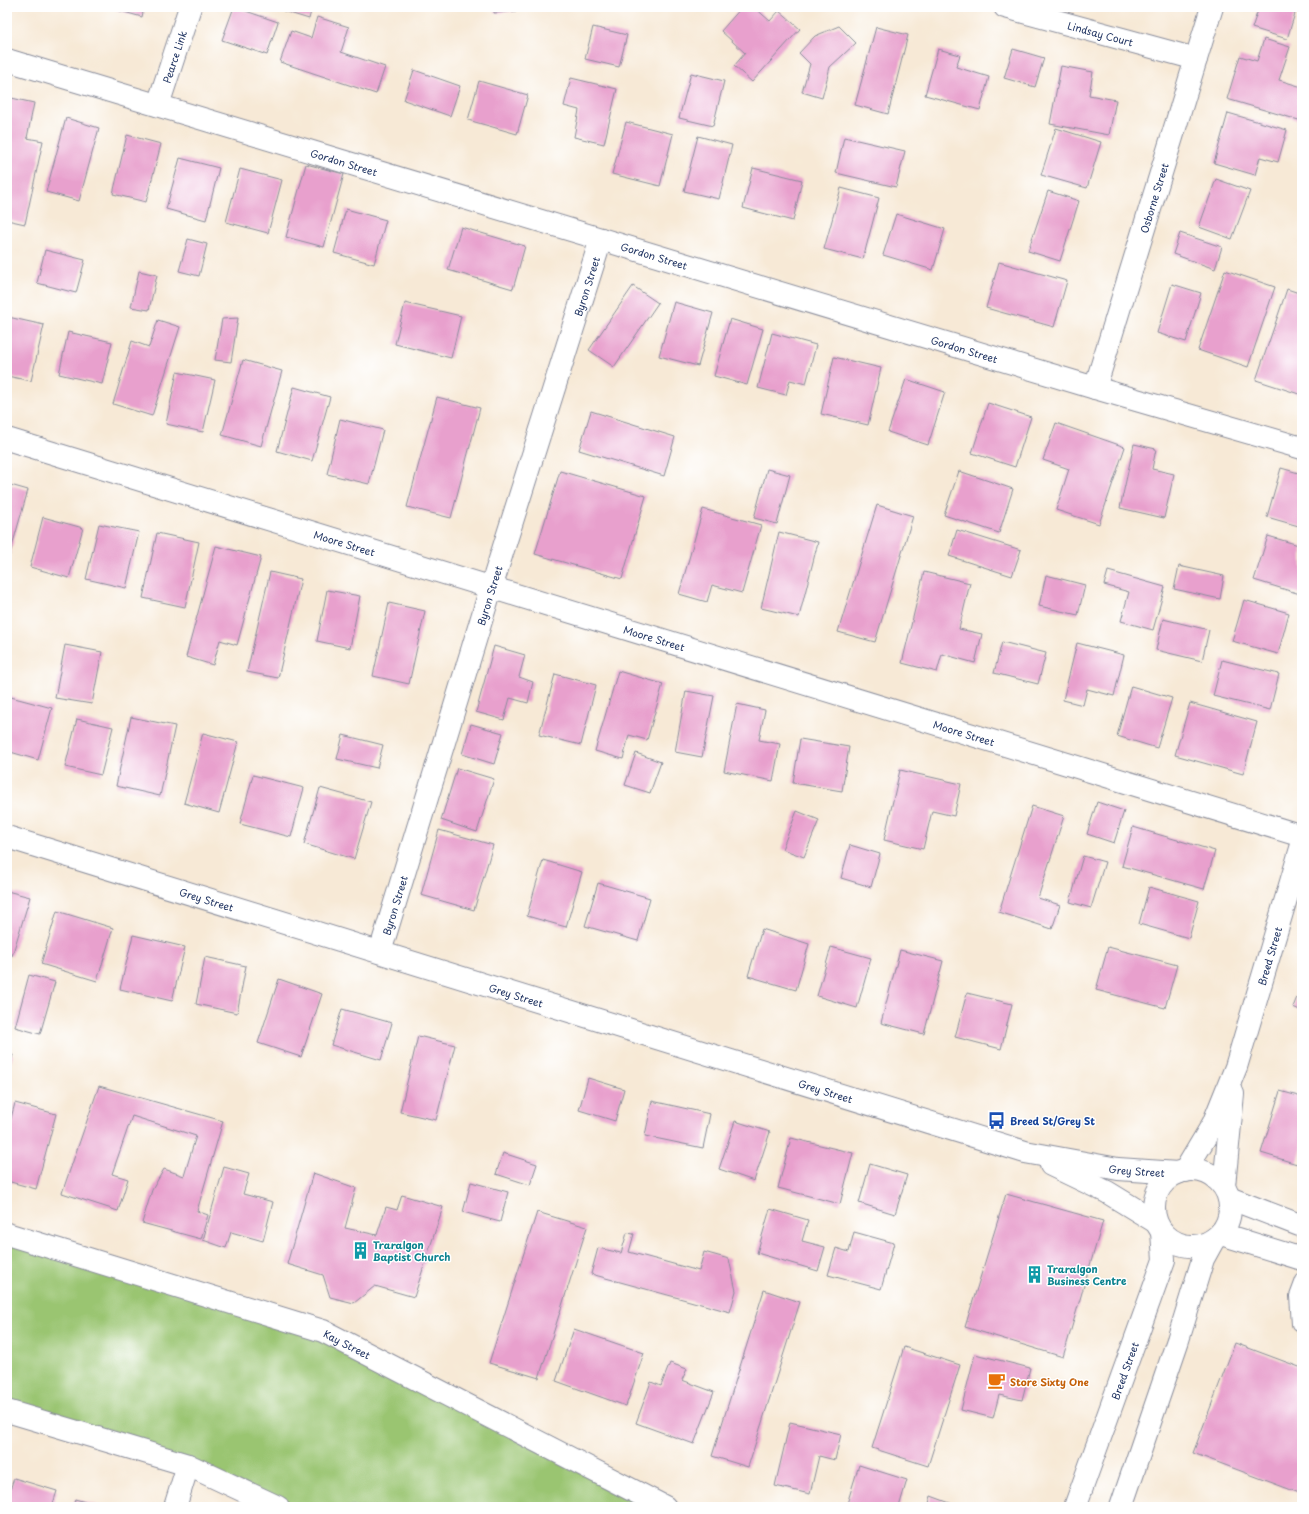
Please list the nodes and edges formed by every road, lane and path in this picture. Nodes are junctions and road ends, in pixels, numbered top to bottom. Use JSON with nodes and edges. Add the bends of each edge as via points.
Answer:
{"nodes":[{"id":1,"x":190,"y":7,"type":"edge"},
{"id":2,"x":1005,"y":7,"type":"edge"},
{"id":3,"x":1212,"y":7,"type":"edge"},
{"id":4,"x":1196,"y":59,"type":"junction"},
{"id":5,"x":7,"y":60,"type":"edge"},
{"id":6,"x":158,"y":105,"type":"junction"},
{"id":7,"x":601,"y":239,"type":"junction"},
{"id":8,"x":1094,"y":388,"type":"junction"},
{"id":9,"x":7,"y":439,"type":"edge"},
{"id":10,"x":1302,"y":448,"type":"edge"},
{"id":11,"x":491,"y":588,"type":"junction"},
{"id":12,"x":1302,"y":836,"type":"edge"},
{"id":13,"x":7,"y":837,"type":"edge"},
{"id":14,"x":1302,"y":845,"type":"edge"},
{"id":15,"x":380,"y":952,"type":"junction"},
{"id":16,"x":1236,"y":1067,"type":"junction"},
{"id":17,"x":1025,"y":1152,"type":"junction"},
{"id":18,"x":1181,"y":1172,"type":"junction"},
{"id":19,"x":1226,"y":1192,"type":"junction"},
{"id":20,"x":1302,"y":1226,"type":"edge"},
{"id":21,"x":1159,"y":1227,"type":"junction"},
{"id":22,"x":7,"y":1234,"type":"edge"},
{"id":23,"x":1217,"y":1236,"type":"junction"},
{"id":24,"x":1302,"y":1259,"type":"edge"},
{"id":25,"x":1302,"y":1280,"type":"edge"},
{"id":26,"x":1302,"y":1326,"type":"edge"},
{"id":27,"x":7,"y":1411,"type":"edge"},
{"id":28,"x":188,"y":1465,"type":"junction"},
{"id":29,"x":175,"y":1507,"type":"edge"},
{"id":30,"x":278,"y":1507,"type":"edge"},
{"id":31,"x":665,"y":1507,"type":"edge"},
{"id":32,"x":1075,"y":1507,"type":"edge"},
{"id":33,"x":1121,"y":1507,"type":"edge"}],
"edges":[{"from":1,"to":6,"type":"street","name":"Pearce Link"},
{"from":2,"to":4,"type":"street","name":"Lindsay Court"},
{"from":3,"to":4,"type":"street","name":"Osborne Street"},
{"from":4,"to":8,"type":"street","name":"Osborne Street"},
{"from":5,"to":6,"type":"street","name":"Gordon Street"},
{"from":6,"to":7,"type":"street","name":"Gordon Street"},
{"from":7,"to":8,"type":"street","name":"Gordon Street"},
{"from":7,"to":11,"type":"street","name":"Byron Street"},
{"from":8,"to":10,"type":"street","name":"Gordon Street"},
{"from":9,"to":11,"type":"street","name":"Moore Street"},
{"from":11,"to":12,"type":"street","name":"Moore Street"},
{"from":11,"to":15,"type":"street","name":"Byron Street"},
{"from":13,"to":15,"type":"street","name":"Grey Street"},
{"from":14,"to":16,"type":"street","name":"Breed Street"},
{"from":15,"to":17,"type":"street","name":"Grey Street"},
{"from":16,"to":18,"type":"street","name":"Breed Street","via":[[1213,1124]]},
{"from":16,"to":19,"type":"street","name":"Breed Street"},
{"from":17,"to":18,"type":"street","name":"Grey Street","via":[[1118,1169]]},
{"from":17,"to":21,"type":"street","name":"Grey Street","via":[[1108,1192]]},
{"from":18,"to":19,"type":"street","via":[[1199,1171],[1213,1176]]},
{"from":18,"to":21,"type":"street","via":[[1168,1179],[1155,1199],[1154,1210]]},
{"from":19,"to":20,"type":"street"},
{"from":19,"to":23,"type":"street","via":[[1230,1211],[1228,1223]]},
{"from":21,"to":23,"type":"street","via":[[1178,1243],[1197,1246]]},
{"from":21,"to":32,"type":"street","name":"Breed Street","via":[[1164,1260]]},
{"from":22,"to":31,"type":"street","name":"Kay Street","via":[[323,1331]]},
{"from":23,"to":24,"type":"street"},
{"from":23,"to":33,"type":"street","via":[[1203,1259]]},
{"from":25,"to":26,"type":"lane","via":[[1296,1296],[1298,1324]]},
{"from":27,"to":28,"type":"street"},
{"from":28,"to":29,"type":"street"},
{"from":28,"to":30,"type":"street"}]}
